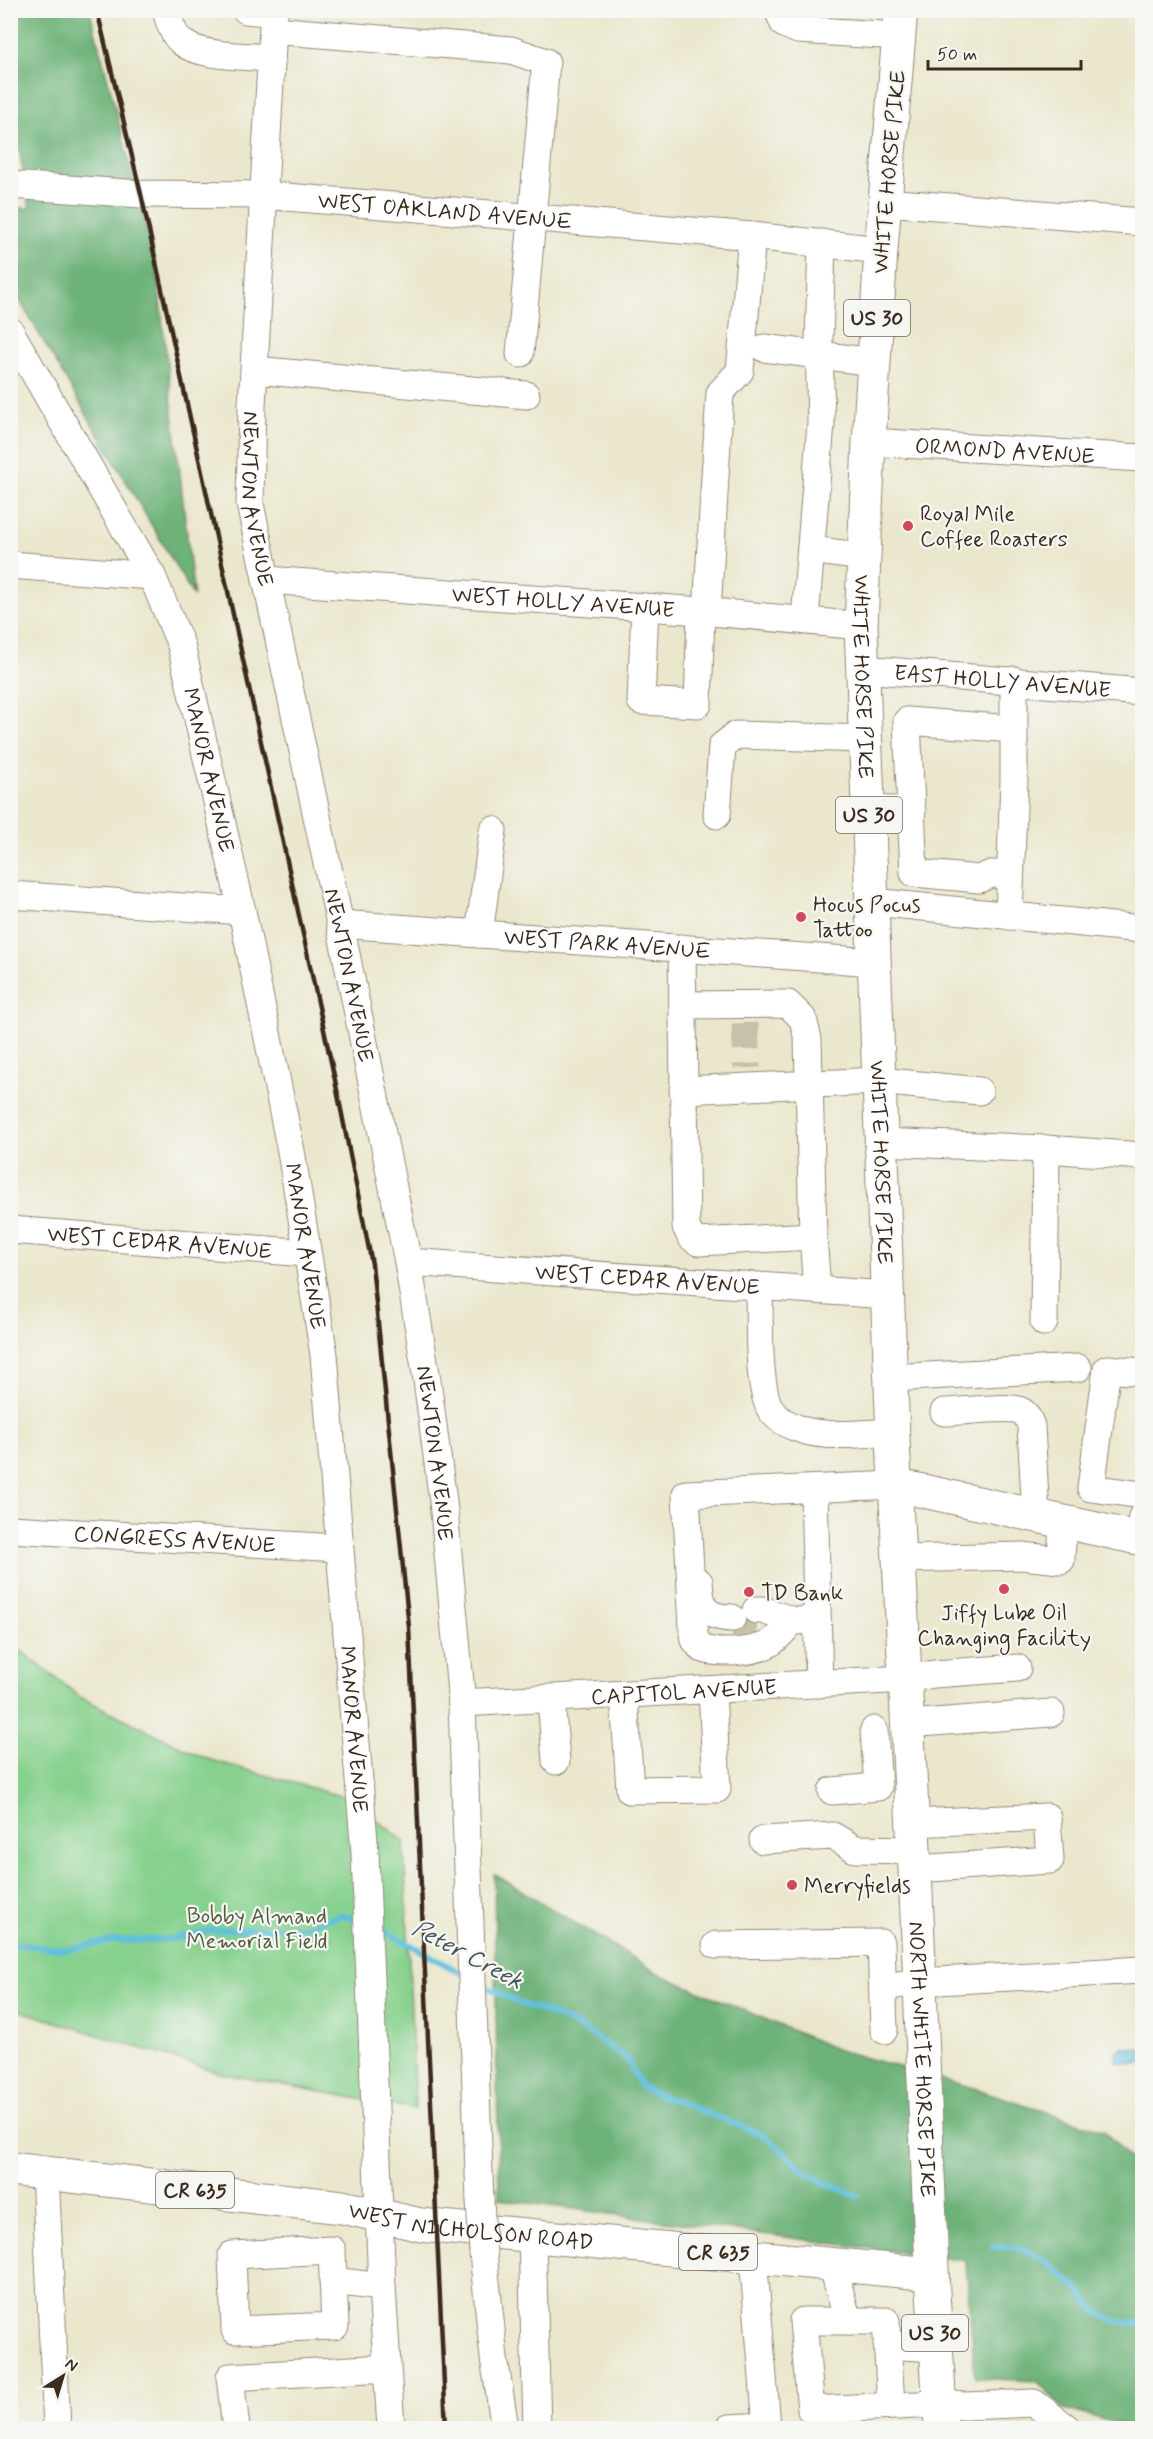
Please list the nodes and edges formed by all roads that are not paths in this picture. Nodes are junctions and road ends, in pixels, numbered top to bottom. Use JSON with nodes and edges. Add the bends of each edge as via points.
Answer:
{"nodes":[{"id":1,"x":166,"y":10,"type":"edge"},
{"id":2,"x":246,"y":10,"type":"edge"},
{"id":3,"x":778,"y":10,"type":"edge"},
{"id":4,"x":274,"y":18,"type":"edge"},
{"id":5,"x":865,"y":22,"type":"edge"},
{"id":6,"x":900,"y":23,"type":"edge"},
{"id":7,"x":271,"y":58,"type":"junction"},
{"id":8,"x":10,"y":185,"type":"edge"},
{"id":9,"x":263,"y":195,"type":"junction"},
{"id":10,"x":885,"y":202,"type":"junction"},
{"id":11,"x":531,"y":218,"type":"junction"},
{"id":12,"x":1143,"y":222,"type":"edge"},
{"id":13,"x":752,"y":236,"type":"junction"},
{"id":14,"x":822,"y":243,"type":"junction"},
{"id":15,"x":881,"y":250,"type":"junction"},
{"id":16,"x":10,"y":331,"type":"edge"},
{"id":17,"x":764,"y":348,"type":"dead end"},
{"id":18,"x":520,"y":354,"type":"dead end"},
{"id":19,"x":819,"y":356,"type":"junction"},
{"id":20,"x":874,"y":362,"type":"junction"},
{"id":21,"x":255,"y":370,"type":"junction"},
{"id":22,"x":526,"y":395,"type":"dead end"},
{"id":23,"x":869,"y":442,"type":"junction"},
{"id":24,"x":1143,"y":458,"type":"edge"},
{"id":25,"x":811,"y":550,"type":"junction"},
{"id":26,"x":864,"y":557,"type":"junction"},
{"id":27,"x":10,"y":565,"type":"edge"},
{"id":28,"x":152,"y":576,"type":"junction"},
{"id":29,"x":266,"y":580,"type":"junction"},
{"id":30,"x":645,"y":608,"type":"junction"},
{"id":31,"x":704,"y":612,"type":"junction"},
{"id":32,"x":805,"y":620,"type":"junction"},
{"id":33,"x":861,"y":626,"type":"junction"},
{"id":34,"x":863,"y":669,"type":"junction"},
{"id":35,"x":1014,"y":680,"type":"junction"},
{"id":36,"x":1143,"y":692,"type":"edge"},
{"id":37,"x":1013,"y":729,"type":"junction"},
{"id":38,"x":866,"y":739,"type":"junction"},
{"id":39,"x":868,"y":808,"type":"junction"},
{"id":40,"x":912,"y":812,"type":"junction"},
{"id":41,"x":717,"y":815,"type":"dead end"},
{"id":42,"x":493,"y":830,"type":"dead end"},
{"id":43,"x":1010,"y":875,"type":"junction"},
{"id":44,"x":10,"y":895,"type":"edge"},
{"id":45,"x":873,"y":902,"type":"junction"},
{"id":46,"x":242,"y":912,"type":"junction"},
{"id":47,"x":1009,"y":916,"type":"junction"},
{"id":48,"x":340,"y":924,"type":"junction"},
{"id":49,"x":1143,"y":929,"type":"edge"},
{"id":50,"x":479,"y":934,"type":"junction"},
{"id":51,"x":682,"y":948,"type":"junction"},
{"id":52,"x":874,"y":962,"type":"junction"},
{"id":53,"x":683,"y":1005,"type":"junction"},
{"id":54,"x":879,"y":1081,"type":"junction"},
{"id":55,"x":809,"y":1085,"type":"junction"},
{"id":56,"x":683,"y":1090,"type":"junction"},
{"id":57,"x":979,"y":1090,"type":"dead end"},
{"id":58,"x":881,"y":1142,"type":"junction"},
{"id":59,"x":1046,"y":1149,"type":"junction"},
{"id":60,"x":1143,"y":1156,"type":"edge"},
{"id":61,"x":10,"y":1230,"type":"edge"},
{"id":62,"x":813,"y":1236,"type":"junction"},
{"id":63,"x":307,"y":1253,"type":"junction"},
{"id":64,"x":408,"y":1262,"type":"junction"},
{"id":65,"x":759,"y":1286,"type":"junction"},
{"id":66,"x":816,"y":1290,"type":"junction"},
{"id":67,"x":887,"y":1295,"type":"junction"},
{"id":68,"x":1044,"y":1322,"type":"dead end"},
{"id":69,"x":1078,"y":1368,"type":"dead end"},
{"id":70,"x":1143,"y":1372,"type":"edge"},
{"id":71,"x":890,"y":1378,"type":"junction"},
{"id":72,"x":944,"y":1412,"type":"dead end"},
{"id":73,"x":893,"y":1432,"type":"junction"},
{"id":74,"x":896,"y":1485,"type":"junction"},
{"id":75,"x":814,"y":1490,"type":"junction"},
{"id":76,"x":695,"y":1494,"type":"junction"},
{"id":77,"x":1143,"y":1495,"type":"edge"},
{"id":78,"x":1049,"y":1519,"type":"junction"},
{"id":79,"x":10,"y":1529,"type":"edge"},
{"id":80,"x":1141,"y":1532,"type":"edge"},
{"id":81,"x":339,"y":1548,"type":"junction"},
{"id":82,"x":899,"y":1559,"type":"junction"},
{"id":83,"x":693,"y":1616,"type":"junction"},
{"id":84,"x":805,"y":1620,"type":"junction"},
{"id":85,"x":744,"y":1624,"type":"junction"},
{"id":86,"x":1017,"y":1668,"type":"dead end"},
{"id":87,"x":905,"y":1679,"type":"junction"},
{"id":88,"x":819,"y":1684,"type":"junction"},
{"id":89,"x":712,"y":1690,"type":"junction"},
{"id":90,"x":624,"y":1695,"type":"junction"},
{"id":91,"x":551,"y":1698,"type":"junction"},
{"id":92,"x":462,"y":1703,"type":"junction"},
{"id":93,"x":1044,"y":1720,"type":"dead end"},
{"id":94,"x":908,"y":1724,"type":"junction"},
{"id":95,"x":909,"y":1756,"type":"junction"},
{"id":96,"x":556,"y":1761,"type":"dead end"},
{"id":97,"x":832,"y":1791,"type":"dead end"},
{"id":98,"x":763,"y":1840,"type":"dead end"},
{"id":99,"x":914,"y":1847,"type":"junction"},
{"id":100,"x":716,"y":1945,"type":"dead end"},
{"id":101,"x":1143,"y":1970,"type":"edge"},
{"id":102,"x":919,"y":1982,"type":"junction"},
{"id":103,"x":883,"y":1986,"type":"junction"},
{"id":104,"x":885,"y":2030,"type":"dead end"},
{"id":105,"x":10,"y":2169,"type":"edge"},
{"id":106,"x":45,"y":2172,"type":"junction"},
{"id":107,"x":379,"y":2216,"type":"junction"},
{"id":108,"x":532,"y":2235,"type":"junction"},
{"id":109,"x":753,"y":2256,"type":"junction"},
{"id":110,"x":832,"y":2264,"type":"junction"},
{"id":111,"x":932,"y":2274,"type":"junction"},
{"id":112,"x":333,"y":2282,"type":"junction"},
{"id":113,"x":382,"y":2287,"type":"junction"},
{"id":114,"x":848,"y":2321,"type":"junction"},
{"id":115,"x":887,"y":2345,"type":"junction"},
{"id":116,"x":936,"y":2348,"type":"junction"},
{"id":117,"x":387,"y":2368,"type":"junction"},
{"id":118,"x":891,"y":2406,"type":"junction"},
{"id":119,"x":940,"y":2416,"type":"edge"},
{"id":120,"x":1003,"y":2416,"type":"edge"},
{"id":121,"x":57,"y":2428,"type":"edge"},
{"id":122,"x":236,"y":2428,"type":"edge"},
{"id":123,"x":391,"y":2428,"type":"edge"},
{"id":124,"x":505,"y":2428,"type":"edge"},
{"id":125,"x":537,"y":2428,"type":"edge"},
{"id":126,"x":729,"y":2428,"type":"edge"},
{"id":127,"x":1067,"y":2428,"type":"edge"}],
"edges":[{"from":1,"to":7,"type":"street","via":[[183,44],[211,54]]},
{"from":2,"to":4,"type":"street"},
{"from":3,"to":5,"type":"street","via":[[784,24],[798,30]]},
{"from":4,"to":7,"type":"street","name":"NEWTON AVENUE"},
{"from":4,"to":11,"type":"street","via":[[511,50],[546,62]]},
{"from":5,"to":6,"type":"street"},
{"from":6,"to":10,"type":"main road","name":"WHITE HORSE PIKE","number":"US 30"},
{"from":7,"to":9,"type":"street","name":"NEWTON AVENUE"},
{"from":8,"to":9,"type":"street","name":"WEST OAKLAND AVENUE","via":[[141,194]]},
{"from":9,"to":11,"type":"street","name":"WEST OAKLAND AVENUE"},
{"from":9,"to":21,"type":"street","name":"NEWTON AVENUE"},
{"from":10,"to":12,"type":"street"},
{"from":10,"to":15,"type":"main road","name":"WHITE HORSE PIKE","number":"US 30"},
{"from":11,"to":13,"type":"street","name":"WEST OAKLAND AVENUE"},
{"from":11,"to":18,"type":"street"},
{"from":13,"to":14,"type":"street","name":"WEST OAKLAND AVENUE"},
{"from":13,"to":31,"type":"street","via":[[740,371],[720,393]]},
{"from":14,"to":15,"type":"street","name":"WEST OAKLAND AVENUE"},
{"from":14,"to":19,"type":"street"},
{"from":15,"to":20,"type":"main road","name":"WHITE HORSE PIKE","number":"US 30"},
{"from":16,"to":28,"type":"street","name":"MANOR AVENUE"},
{"from":17,"to":19,"type":"street"},
{"from":19,"to":20,"type":"street"},
{"from":19,"to":25,"type":"street","via":[[821,423]]},
{"from":20,"to":23,"type":"main road","name":"WHITE HORSE PIKE","number":"US 30"},
{"from":21,"to":22,"type":"street"},
{"from":21,"to":29,"type":"street","name":"NEWTON AVENUE","via":[[250,504]]},
{"from":23,"to":24,"type":"street","name":"ORMOND AVENUE"},
{"from":23,"to":26,"type":"main road","name":"WHITE HORSE PIKE","number":"US 30"},
{"from":25,"to":26,"type":"street"},
{"from":25,"to":32,"type":"street"},
{"from":26,"to":33,"type":"main road","name":"WHITE HORSE PIKE","number":"US 30"},
{"from":27,"to":28,"type":"street"},
{"from":28,"to":46,"type":"street","name":"MANOR AVENUE","via":[[181,645]]},
{"from":29,"to":30,"type":"street","name":"WEST HOLLY AVENUE"},
{"from":29,"to":48,"type":"street","name":"NEWTON AVENUE"},
{"from":30,"to":31,"type":"street","name":"WEST HOLLY AVENUE"},
{"from":30,"to":31,"type":"street","via":[[641,701],[698,704]]},
{"from":31,"to":32,"type":"street","name":"WEST HOLLY AVENUE"},
{"from":32,"to":33,"type":"street","name":"WEST HOLLY AVENUE"},
{"from":33,"to":34,"type":"main road","name":"WHITE HORSE PIKE","number":"US 30"},
{"from":34,"to":35,"type":"street","name":"EAST HOLLY AVENUE"},
{"from":34,"to":38,"type":"main road","name":"WHITE HORSE PIKE","number":"US 30"},
{"from":35,"to":36,"type":"street","name":"EAST HOLLY AVENUE"},
{"from":35,"to":37,"type":"street"},
{"from":37,"to":40,"type":"street","via":[[908,721]]},
{"from":37,"to":43,"type":"street"},
{"from":38,"to":39,"type":"main road","name":"WHITE HORSE PIKE","number":"US 30"},
{"from":38,"to":41,"type":"street","via":[[736,735],[722,746]]},
{"from":39,"to":40,"type":"street"},
{"from":39,"to":45,"type":"main road","name":"WHITE HORSE PIKE","number":"US 30"},
{"from":40,"to":43,"type":"street","via":[[914,873],[979,879],[991,874]]},
{"from":42,"to":50,"type":"street"},
{"from":43,"to":47,"type":"street"},
{"from":44,"to":46,"type":"street"},
{"from":45,"to":47,"type":"street"},
{"from":45,"to":52,"type":"main road","name":"WHITE HORSE PIKE","number":"US 30"},
{"from":46,"to":63,"type":"street","name":"MANOR AVENUE","via":[[291,1151]]},
{"from":47,"to":49,"type":"street"},
{"from":48,"to":50,"type":"street","name":"WEST PARK AVENUE"},
{"from":48,"to":64,"type":"street","name":"NEWTON AVENUE"},
{"from":50,"to":51,"type":"street","name":"WEST PARK AVENUE"},
{"from":51,"to":52,"type":"street","name":"WEST PARK AVENUE"},
{"from":51,"to":53,"type":"street"},
{"from":52,"to":54,"type":"main road","name":"WHITE HORSE PIKE","number":"US 30"},
{"from":53,"to":55,"type":"street","via":[[745,1014],[788,1004],[803,1020],[808,1039]]},
{"from":53,"to":56,"type":"street"},
{"from":54,"to":55,"type":"street"},
{"from":54,"to":57,"type":"street"},
{"from":54,"to":58,"type":"main road","name":"WHITE HORSE PIKE","number":"US 30"},
{"from":55,"to":56,"type":"street","via":[[748,1078]]},
{"from":55,"to":62,"type":"street"},
{"from":56,"to":62,"type":"street","via":[[685,1216],[691,1237],[698,1242]]},
{"from":58,"to":59,"type":"street"},
{"from":58,"to":67,"type":"main road","name":"WHITE HORSE PIKE","number":"US 30"},
{"from":59,"to":60,"type":"street"},
{"from":59,"to":68,"type":"street"},
{"from":61,"to":63,"type":"street","name":"WEST CEDAR AVENUE"},
{"from":62,"to":66,"type":"street"},
{"from":63,"to":81,"type":"street","name":"MANOR AVENUE","via":[[324,1355]]},
{"from":64,"to":65,"type":"street","name":"WEST CEDAR AVENUE"},
{"from":64,"to":92,"type":"street","name":"NEWTON AVENUE","via":[[443,1501]]},
{"from":65,"to":66,"type":"street","name":"WEST CEDAR AVENUE"},
{"from":65,"to":73,"type":"street","via":[[763,1391],[773,1413],[790,1425],[823,1434]]},
{"from":66,"to":67,"type":"street","name":"WEST CEDAR AVENUE"},
{"from":67,"to":71,"type":"main road","name":"WHITE HORSE PIKE","number":"US 30"},
{"from":69,"to":71,"type":"street"},
{"from":70,"to":77,"type":"street","via":[[1107,1368],[1091,1488]]},
{"from":71,"to":73,"type":"main road","name":"WHITE HORSE PIKE","number":"US 30"},
{"from":72,"to":78,"type":"street","via":[[1008,1409],[1026,1415]]},
{"from":73,"to":74,"type":"main road","name":"WHITE HORSE PIKE","number":"US 30"},
{"from":74,"to":75,"type":"street"},
{"from":74,"to":78,"type":"main road"},
{"from":74,"to":82,"type":"main road","name":"NORTH WHITE HORSE PIKE","number":"US 30"},
{"from":75,"to":76,"type":"street"},
{"from":75,"to":84,"type":"street"},
{"from":76,"to":83,"type":"street"},
{"from":76,"to":85,"type":"street","via":[[709,1595],[715,1605]]},
{"from":78,"to":80,"type":"main road"},
{"from":78,"to":82,"type":"street","via":[[1061,1560],[1021,1556]]},
{"from":79,"to":81,"type":"street","name":"CONGRESS AVENUE"},
{"from":81,"to":107,"type":"street","name":"MANOR AVENUE","via":[[365,1853]]},
{"from":82,"to":87,"type":"main road","name":"NORTH WHITE HORSE PIKE","number":"US 30"},
{"from":83,"to":84,"type":"street","via":[[697,1644],[714,1652],[750,1649],[773,1642]]},
{"from":83,"to":85,"type":"street","via":[[717,1629]]},
{"from":84,"to":85,"type":"street"},
{"from":84,"to":88,"type":"street"},
{"from":86,"to":87,"type":"street","name":"CAPITOL AVENUE"},
{"from":87,"to":88,"type":"street","name":"CAPITOL AVENUE"},
{"from":87,"to":94,"type":"main road","name":"NORTH WHITE HORSE PIKE","number":"US 30"},
{"from":88,"to":89,"type":"street","name":"CAPITOL AVENUE"},
{"from":89,"to":90,"type":"street","name":"CAPITOL AVENUE"},
{"from":89,"to":90,"type":"street","via":[[717,1789],[630,1790]]},
{"from":90,"to":91,"type":"street","name":"CAPITOL AVENUE"},
{"from":91,"to":92,"type":"street","name":"CAPITOL AVENUE"},
{"from":91,"to":96,"type":"street"},
{"from":92,"to":124,"type":"street","name":"NEWTON AVENUE","bridge":true,"via":[[483,2253]]},
{"from":93,"to":94,"type":"street"},
{"from":94,"to":95,"type":"main road","name":"NORTH WHITE HORSE PIKE","number":"US 30"},
{"from":95,"to":97,"type":"street","via":[[875,1743],[878,1787]]},
{"from":95,"to":99,"type":"main road","name":"NORTH WHITE HORSE PIKE","number":"US 30"},
{"from":98,"to":99,"type":"street","via":[[833,1836],[855,1849]]},
{"from":99,"to":102,"type":"main road","name":"NORTH WHITE HORSE PIKE","number":"US 30"},
{"from":100,"to":103,"type":"street","via":[[881,1943]]},
{"from":101,"to":102,"type":"street"},
{"from":102,"to":103,"type":"street"},
{"from":102,"to":111,"type":"main road","name":"NORTH WHITE HORSE PIKE","number":"US 30"},
{"from":103,"to":104,"type":"street"},
{"from":105,"to":106,"type":"main road","name":"WEST NICHOLSON ROAD","number":"CR 635"},
{"from":106,"to":107,"type":"main road","name":"WEST NICHOLSON ROAD","number":"CR 635","via":[[342,2207]]},
{"from":106,"to":121,"type":"street"},
{"from":107,"to":108,"type":"main road","name":"WEST NICHOLSON ROAD","number":"CR 635","via":[[421,2225]]},
{"from":107,"to":113,"type":"street","name":"MANOR AVENUE"},
{"from":108,"to":109,"type":"main road","name":"WEST NICHOLSON ROAD","number":"CR 635"},
{"from":108,"to":125,"type":"street"},
{"from":109,"to":110,"type":"main road","name":"WEST NICHOLSON ROAD","number":"CR 635"},
{"from":109,"to":126,"type":"street","via":[[767,2426]]},
{"from":110,"to":111,"type":"main road","name":"WEST NICHOLSON ROAD","number":"CR 635"},
{"from":110,"to":114,"type":"street"},
{"from":111,"to":116,"type":"main road","number":"US 30"},
{"from":112,"to":112,"type":"street","via":[[335,2326],[236,2330],[232,2255],[332,2250]]},
{"from":112,"to":113,"type":"street"},
{"from":113,"to":117,"type":"street","name":"MANOR AVENUE"},
{"from":114,"to":115,"type":"street","via":[[886,2321]]},
{"from":114,"to":118,"type":"street","via":[[802,2321],[811,2410]]},
{"from":115,"to":116,"type":"street"},
{"from":115,"to":118,"type":"street"},
{"from":116,"to":119,"type":"main road","number":"US 30"},
{"from":117,"to":122,"type":"street","via":[[230,2377]]},
{"from":117,"to":123,"type":"street","name":"MANOR AVENUE"},
{"from":118,"to":119,"type":"street"},
{"from":119,"to":120,"type":"street","via":[[965,2406]]},
{"from":120,"to":127,"type":"street","via":[[1034,2403]]}]}
